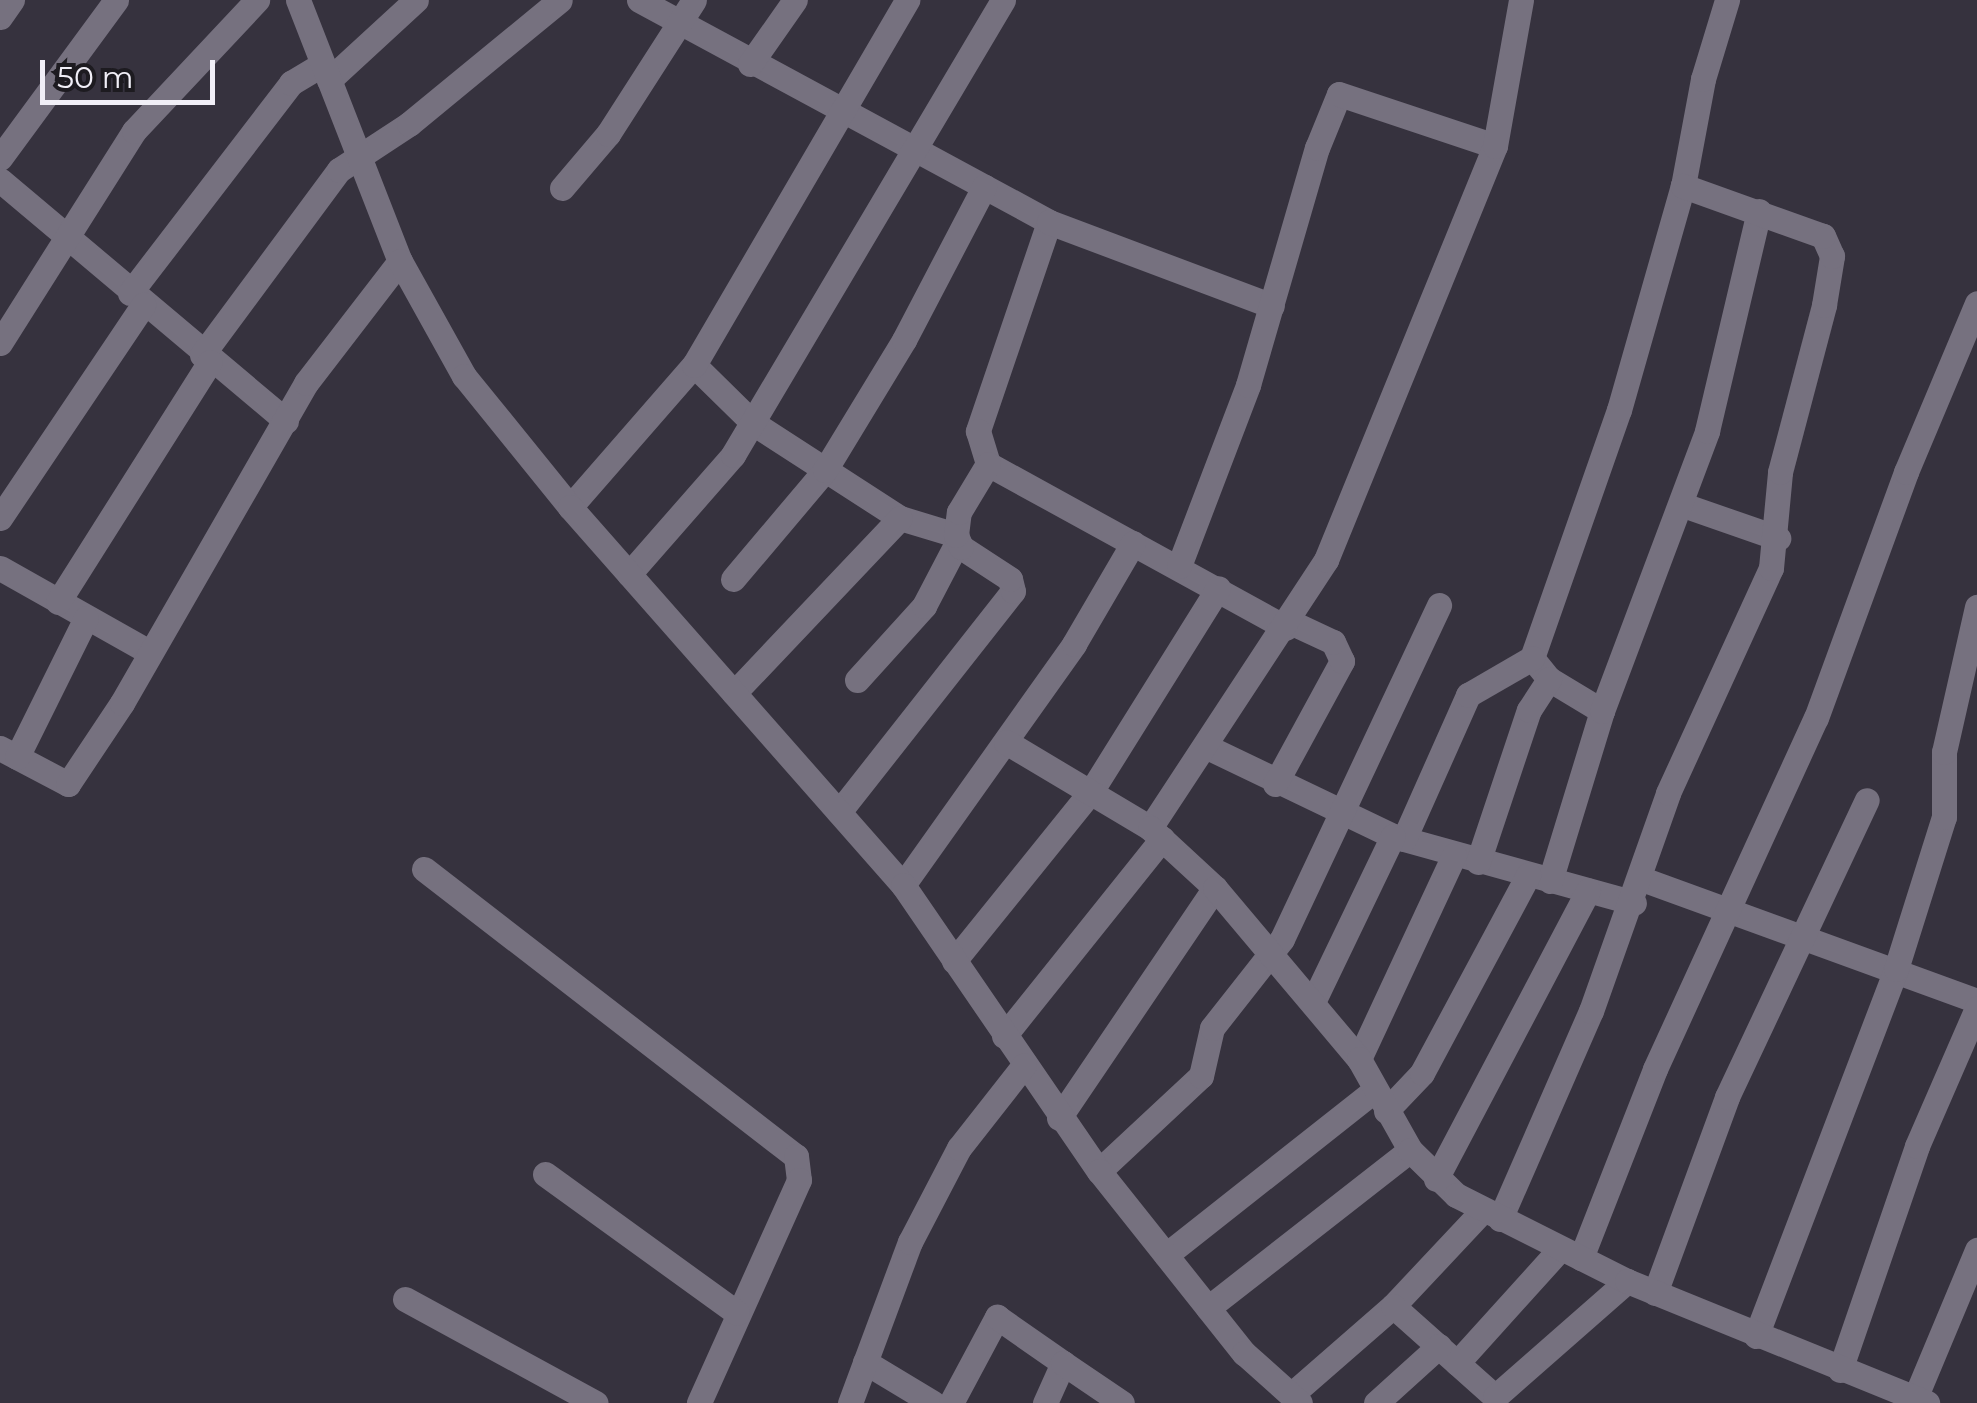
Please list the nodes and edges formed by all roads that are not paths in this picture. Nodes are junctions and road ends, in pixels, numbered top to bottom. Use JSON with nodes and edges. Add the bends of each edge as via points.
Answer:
{"nodes":[{"id":1,"x":12,"y":0,"type":"edge"},
{"id":2,"x":116,"y":0,"type":"edge"},
{"id":3,"x":258,"y":0,"type":"edge"},
{"id":4,"x":298,"y":0,"type":"edge"},
{"id":5,"x":416,"y":0,"type":"edge"},
{"id":6,"x":560,"y":0,"type":"edge"},
{"id":7,"x":639,"y":0,"type":"edge"},
{"id":8,"x":694,"y":0,"type":"edge"},
{"id":9,"x":795,"y":0,"type":"edge"},
{"id":10,"x":907,"y":0,"type":"edge"},
{"id":11,"x":1003,"y":0,"type":"edge"},
{"id":12,"x":1521,"y":0,"type":"edge"},
{"id":13,"x":1727,"y":0,"type":"edge"},
{"id":14,"x":0,"y":17,"type":"edge"},
{"id":15,"x":679,"y":23,"type":"junction"},
{"id":16,"x":750,"y":64,"type":"junction"},
{"id":17,"x":326,"y":72,"type":"junction"},
{"id":18,"x":838,"y":112,"type":"junction"},
{"id":19,"x":1495,"y":146,"type":"junction"},
{"id":20,"x":915,"y":152,"type":"junction"},
{"id":21,"x":359,"y":158,"type":"junction"},
{"id":22,"x":1,"y":178,"type":"edge"},
{"id":23,"x":1683,"y":186,"type":"junction"},
{"id":24,"x":984,"y":187,"type":"junction"},
{"id":25,"x":562,"y":188,"type":"dead end"},
{"id":26,"x":1759,"y":211,"type":"junction"},
{"id":27,"x":1049,"y":222,"type":"junction"},
{"id":28,"x":66,"y":237,"type":"junction"},
{"id":29,"x":400,"y":261,"type":"junction"},
{"id":30,"x":136,"y":300,"type":"junction"},
{"id":31,"x":1977,"y":303,"type":"edge"},
{"id":32,"x":1272,"y":306,"type":"junction"},
{"id":33,"x":0,"y":343,"type":"edge"},
{"id":34,"x":206,"y":358,"type":"junction"},
{"id":35,"x":694,"y":364,"type":"junction"},
{"id":36,"x":286,"y":421,"type":"junction"},
{"id":37,"x":753,"y":423,"type":"junction"},
{"id":38,"x":988,"y":464,"type":"junction"},
{"id":39,"x":825,"y":470,"type":"junction"},
{"id":40,"x":1683,"y":505,"type":"junction"},
{"id":41,"x":570,"y":507,"type":"junction"},
{"id":42,"x":0,"y":518,"type":"edge"},
{"id":43,"x":900,"y":518,"type":"junction"},
{"id":44,"x":957,"y":538,"type":"junction"},
{"id":45,"x":1778,"y":538,"type":"junction"},
{"id":46,"x":1133,"y":543,"type":"junction"},
{"id":47,"x":1179,"y":566,"type":"junction"},
{"id":48,"x":629,"y":574,"type":"junction"},
{"id":49,"x":4,"y":579,"type":"edge"},
{"id":50,"x":733,"y":579,"type":"dead end"},
{"id":51,"x":1218,"y":588,"type":"junction"},
{"id":52,"x":58,"y":602,"type":"junction"},
{"id":53,"x":1439,"y":605,"type":"dead end"},
{"id":54,"x":1977,"y":607,"type":"edge"},
{"id":55,"x":86,"y":618,"type":"junction"},
{"id":56,"x":1288,"y":625,"type":"junction"},
{"id":57,"x":149,"y":652,"type":"junction"},
{"id":58,"x":1532,"y":658,"type":"junction"},
{"id":59,"x":1549,"y":679,"type":"junction"},
{"id":60,"x":857,"y":680,"type":"dead end"},
{"id":61,"x":734,"y":693,"type":"junction"},
{"id":62,"x":1602,"y":711,"type":"junction"},
{"id":63,"x":1006,"y":742,"type":"junction"},
{"id":64,"x":1204,"y":746,"type":"junction"},
{"id":65,"x":8,"y":753,"type":"edge"},
{"id":66,"x":1275,"y":784,"type":"junction"},
{"id":67,"x":1092,"y":790,"type":"junction"},
{"id":68,"x":1866,"y":800,"type":"dead end"},
{"id":69,"x":839,"y":812,"type":"junction"},
{"id":70,"x":1338,"y":814,"type":"junction"},
{"id":71,"x":1156,"y":833,"type":"junction"},
{"id":72,"x":1398,"y":838,"type":"junction"},
{"id":73,"x":1466,"y":858,"type":"junction"},
{"id":74,"x":424,"y":869,"type":"dead end"},
{"id":75,"x":1539,"y":878,"type":"junction"},
{"id":76,"x":903,"y":885,"type":"junction"},
{"id":77,"x":1215,"y":888,"type":"junction"},
{"id":78,"x":1588,"y":891,"type":"junction"},
{"id":79,"x":1638,"y":891,"type":"junction"},
{"id":80,"x":1728,"y":915,"type":"junction"},
{"id":81,"x":1804,"y":936,"type":"junction"},
{"id":82,"x":1270,"y":949,"type":"junction"},
{"id":83,"x":954,"y":961,"type":"junction"},
{"id":84,"x":1896,"y":969,"type":"junction"},
{"id":85,"x":1313,"y":1002,"type":"junction"},
{"id":86,"x":1977,"y":1004,"type":"edge"},
{"id":87,"x":1004,"y":1036,"type":"junction"},
{"id":88,"x":1359,"y":1059,"type":"junction"},
{"id":89,"x":1024,"y":1064,"type":"junction"},
{"id":90,"x":1380,"y":1101,"type":"junction"},
{"id":91,"x":1059,"y":1118,"type":"junction"},
{"id":92,"x":1410,"y":1150,"type":"junction"},
{"id":93,"x":1099,"y":1171,"type":"junction"},
{"id":94,"x":545,"y":1174,"type":"dead end"},
{"id":95,"x":1436,"y":1178,"type":"junction"},
{"id":96,"x":1491,"y":1214,"type":"junction"},
{"id":97,"x":1977,"y":1250,"type":"edge"},
{"id":98,"x":1571,"y":1254,"type":"junction"},
{"id":99,"x":1166,"y":1255,"type":"junction"},
{"id":100,"x":1626,"y":1282,"type":"junction"},
{"id":101,"x":1655,"y":1293,"type":"junction"},
{"id":102,"x":405,"y":1299,"type":"dead end"},
{"id":103,"x":1393,"y":1306,"type":"junction"},
{"id":104,"x":1208,"y":1308,"type":"junction"},
{"id":105,"x":737,"y":1313,"type":"junction"},
{"id":106,"x":1756,"y":1336,"type":"junction"},
{"id":107,"x":1448,"y":1354,"type":"junction"},
{"id":108,"x":865,"y":1362,"type":"junction"},
{"id":109,"x":1063,"y":1363,"type":"junction"},
{"id":110,"x":1840,"y":1370,"type":"junction"},
{"id":111,"x":1296,"y":1399,"type":"edge"},
{"id":112,"x":1491,"y":1400,"type":"edge"},
{"id":113,"x":1919,"y":1402,"type":"edge"},
{"id":114,"x":596,"y":1403,"type":"edge"},
{"id":115,"x":699,"y":1403,"type":"edge"},
{"id":116,"x":850,"y":1403,"type":"edge"},
{"id":117,"x":933,"y":1403,"type":"edge"},
{"id":118,"x":952,"y":1403,"type":"edge"},
{"id":119,"x":1045,"y":1403,"type":"edge"},
{"id":120,"x":1122,"y":1403,"type":"edge"},
{"id":121,"x":1376,"y":1403,"type":"edge"}],
"edges":[{"from":1,"to":14,"type":"street"},
{"from":2,"to":22,"type":"street"},
{"from":3,"to":28,"type":"street","via":[[134,131]]},
{"from":4,"to":17,"type":"street"},
{"from":5,"to":17,"type":"street"},
{"from":6,"to":21,"type":"street"},
{"from":7,"to":15,"type":"street"},
{"from":8,"to":15,"type":"street"},
{"from":9,"to":16,"type":"street"},
{"from":10,"to":18,"type":"street"},
{"from":11,"to":20,"type":"street"},
{"from":12,"to":19,"type":"street"},
{"from":13,"to":23,"type":"street","via":[[1702,79]]},
{"from":15,"to":16,"type":"street"},
{"from":15,"to":25,"type":"street","via":[[608,134]]},
{"from":16,"to":18,"type":"street"},
{"from":17,"to":21,"type":"street"},
{"from":17,"to":30,"type":"street","via":[[291,82]]},
{"from":18,"to":20,"type":"street"},
{"from":18,"to":35,"type":"street"},
{"from":19,"to":32,"type":"street","via":[[1340,94],[1317,148]]},
{"from":19,"to":56,"type":"street","via":[[1326,560]]},
{"from":20,"to":24,"type":"street"},
{"from":20,"to":37,"type":"street"},
{"from":21,"to":29,"type":"street"},
{"from":21,"to":34,"type":"street","via":[[339,170]]},
{"from":22,"to":28,"type":"street"},
{"from":23,"to":26,"type":"street"},
{"from":23,"to":58,"type":"street","via":[[1619,410]]},
{"from":24,"to":27,"type":"street"},
{"from":24,"to":39,"type":"street","via":[[904,340]]},
{"from":26,"to":40,"type":"street","via":[[1718,391]]},
{"from":26,"to":45,"type":"street","via":[[1816,230],[1832,256],[1780,472]]},
{"from":27,"to":32,"type":"street"},
{"from":27,"to":38,"type":"street","via":[[1039,267],[978,431]]},
{"from":28,"to":30,"type":"street"},
{"from":28,"to":33,"type":"street"},
{"from":29,"to":36,"type":"street","via":[[306,383]]},
{"from":29,"to":41,"type":"street","via":[[464,376]]},
{"from":30,"to":34,"type":"street"},
{"from":30,"to":42,"type":"street"},
{"from":31,"to":80,"type":"street","via":[[1906,472],[1816,718]]},
{"from":32,"to":47,"type":"street"},
{"from":34,"to":36,"type":"street"},
{"from":34,"to":52,"type":"street"},
{"from":35,"to":37,"type":"street"},
{"from":35,"to":41,"type":"street"},
{"from":36,"to":57,"type":"street"},
{"from":37,"to":39,"type":"street"},
{"from":37,"to":48,"type":"street","via":[[733,456]]},
{"from":38,"to":44,"type":"street","via":[[959,512]]},
{"from":38,"to":46,"type":"street"},
{"from":39,"to":43,"type":"street"},
{"from":39,"to":50,"type":"street"},
{"from":40,"to":45,"type":"street"},
{"from":40,"to":62,"type":"street"},
{"from":41,"to":48,"type":"street"},
{"from":43,"to":44,"type":"street"},
{"from":43,"to":61,"type":"street"},
{"from":44,"to":60,"type":"street","via":[[924,606]]},
{"from":44,"to":69,"type":"street","via":[[1010,579],[1013,591]]},
{"from":45,"to":79,"type":"street","via":[[1766,584],[1668,793]]},
{"from":46,"to":47,"type":"street"},
{"from":46,"to":63,"type":"street"},
{"from":47,"to":51,"type":"street"},
{"from":48,"to":61,"type":"street"},
{"from":49,"to":52,"type":"street"},
{"from":51,"to":56,"type":"street"},
{"from":51,"to":67,"type":"street"},
{"from":52,"to":55,"type":"street"},
{"from":53,"to":70,"type":"street"},
{"from":54,"to":84,"type":"street","via":[[1944,752],[1944,818]]},
{"from":55,"to":57,"type":"street"},
{"from":55,"to":65,"type":"street"},
{"from":56,"to":64,"type":"street"},
{"from":56,"to":66,"type":"street","via":[[1333,642],[1342,661]]},
{"from":57,"to":65,"type":"street","via":[[68,784]]},
{"from":58,"to":59,"type":"street"},
{"from":58,"to":72,"type":"street","via":[[1468,695]]},
{"from":59,"to":62,"type":"street"},
{"from":59,"to":73,"type":"street","via":[[1529,710]]},
{"from":61,"to":69,"type":"street"},
{"from":62,"to":75,"type":"street"},
{"from":63,"to":67,"type":"street"},
{"from":63,"to":76,"type":"street"},
{"from":64,"to":66,"type":"street"},
{"from":64,"to":71,"type":"street"},
{"from":66,"to":70,"type":"street"},
{"from":67,"to":71,"type":"street"},
{"from":67,"to":83,"type":"street"},
{"from":68,"to":81,"type":"street"},
{"from":69,"to":76,"type":"street"},
{"from":70,"to":72,"type":"street"},
{"from":70,"to":82,"type":"street","via":[[1282,939]]},
{"from":71,"to":77,"type":"street"},
{"from":71,"to":87,"type":"street"},
{"from":72,"to":73,"type":"street"},
{"from":72,"to":85,"type":"street"},
{"from":73,"to":75,"type":"street"},
{"from":73,"to":88,"type":"street"},
{"from":74,"to":105,"type":"street","via":[[791,1147],[799,1180]]},
{"from":75,"to":78,"type":"street"},
{"from":75,"to":90,"type":"street","via":[[1422,1073]]},
{"from":76,"to":83,"type":"street"},
{"from":77,"to":82,"type":"street"},
{"from":77,"to":91,"type":"street"},
{"from":78,"to":79,"type":"street"},
{"from":78,"to":95,"type":"street"},
{"from":79,"to":80,"type":"street"},
{"from":79,"to":96,"type":"street"},
{"from":80,"to":81,"type":"street"},
{"from":80,"to":98,"type":"street"},
{"from":81,"to":84,"type":"street"},
{"from":81,"to":101,"type":"street","via":[[1727,1097]]},
{"from":82,"to":85,"type":"street"},
{"from":82,"to":93,"type":"street","via":[[1212,1028],[1201,1076]]},
{"from":83,"to":87,"type":"street"},
{"from":84,"to":86,"type":"street"},
{"from":84,"to":106,"type":"street"},
{"from":85,"to":88,"type":"street"},
{"from":86,"to":110,"type":"street","via":[[1917,1146]]},
{"from":87,"to":89,"type":"street"},
{"from":88,"to":90,"type":"street"},
{"from":89,"to":91,"type":"street"},
{"from":89,"to":108,"type":"street","via":[[959,1148],[910,1242]]},
{"from":90,"to":92,"type":"street"},
{"from":90,"to":99,"type":"street"},
{"from":91,"to":93,"type":"street"},
{"from":92,"to":95,"type":"street"},
{"from":92,"to":104,"type":"street"},
{"from":93,"to":99,"type":"street"},
{"from":94,"to":105,"type":"street","via":[[659,1263]]},
{"from":95,"to":96,"type":"street"},
{"from":96,"to":98,"type":"street"},
{"from":96,"to":103,"type":"street"},
{"from":97,"to":113,"type":"street"},
{"from":98,"to":100,"type":"street"},
{"from":98,"to":107,"type":"street"},
{"from":99,"to":104,"type":"street"},
{"from":100,"to":101,"type":"street"},
{"from":100,"to":112,"type":"street"},
{"from":101,"to":106,"type":"street"},
{"from":102,"to":114,"type":"street"},
{"from":103,"to":107,"type":"street"},
{"from":103,"to":111,"type":"street"},
{"from":104,"to":111,"type":"street"},
{"from":105,"to":115,"type":"street"},
{"from":106,"to":110,"type":"street"},
{"from":107,"to":112,"type":"street"},
{"from":107,"to":121,"type":"street"},
{"from":108,"to":116,"type":"street"},
{"from":108,"to":117,"type":"street"},
{"from":109,"to":118,"type":"street","via":[[998,1317]]},
{"from":109,"to":119,"type":"street"},
{"from":109,"to":120,"type":"street"},
{"from":110,"to":113,"type":"street"}]}
